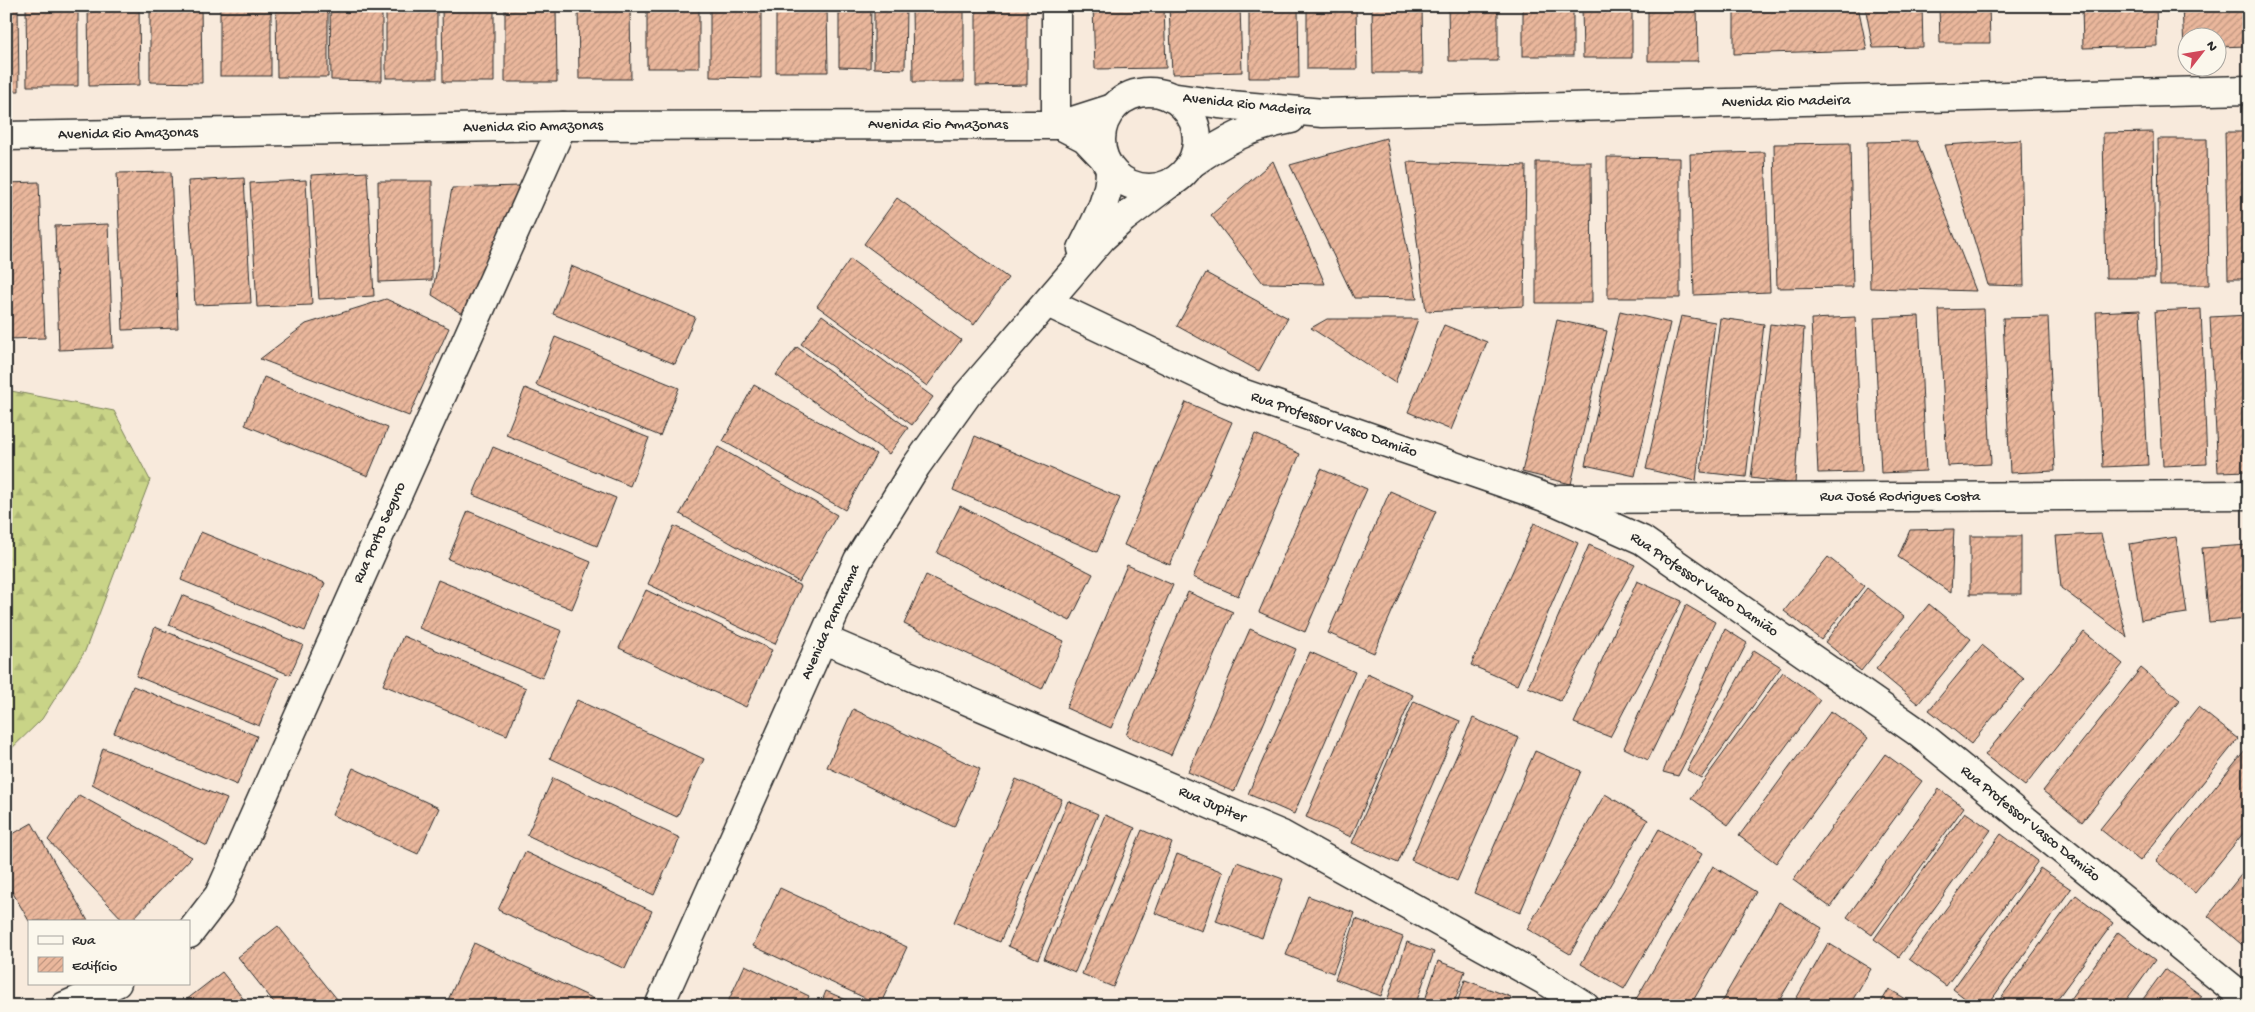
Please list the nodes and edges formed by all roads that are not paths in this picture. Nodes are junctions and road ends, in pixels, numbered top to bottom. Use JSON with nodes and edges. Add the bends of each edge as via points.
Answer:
{"nodes":[{"id":1,"x":1056,"y":6,"type":"edge"},
{"id":2,"x":2249,"y":90,"type":"edge"},
{"id":3,"x":1170,"y":97,"type":"junction"},
{"id":4,"x":1112,"y":108,"type":"junction"},
{"id":5,"x":1324,"y":113,"type":"junction"},
{"id":6,"x":1058,"y":125,"type":"junction"},
{"id":7,"x":562,"y":126,"type":"junction"},
{"id":8,"x":6,"y":136,"type":"edge"},
{"id":9,"x":1107,"y":163,"type":"junction"},
{"id":10,"x":1191,"y":164,"type":"junction"},
{"id":11,"x":1169,"y":184,"type":"junction"},
{"id":12,"x":1068,"y":277,"type":"junction"},
{"id":13,"x":1048,"y":302,"type":"junction"},
{"id":14,"x":2249,"y":495,"type":"edge"},
{"id":15,"x":1550,"y":499,"type":"junction"},
{"id":16,"x":823,"y":639,"type":"junction"},
{"id":17,"x":190,"y":933,"type":"edge"},
{"id":18,"x":114,"y":984,"type":"edge"},
{"id":19,"x":2249,"y":1002,"type":"edge"},
{"id":20,"x":65,"y":1006,"type":"edge"},
{"id":21,"x":659,"y":1006,"type":"edge"},
{"id":22,"x":1585,"y":1006,"type":"edge"}],
"edges":[{"from":1,"to":6,"type":"street"},
{"from":2,"to":5,"type":"street","name":"Avenida Rio Madeira"},
{"from":3,"to":4,"type":"street","via":[[1140,92]]},
{"from":3,"to":5,"type":"street","name":"Avenida Rio Madeira"},
{"from":3,"to":10,"type":"street","via":[[1192,118],[1197,134]]},
{"from":4,"to":6,"type":"street","name":"Avenida Rio Amazonas"},
{"from":4,"to":9,"type":"street","via":[[1101,132]]},
{"from":5,"to":10,"type":"street","name":"Avenida Rio Madeira","via":[[1246,130]]},
{"from":6,"to":7,"type":"street","name":"Avenida Rio Amazonas"},
{"from":6,"to":9,"type":"street","name":"Avenida Rio Amazonas","via":[[1085,138]]},
{"from":7,"to":8,"type":"street","name":"Avenida Rio Amazonas"},
{"from":7,"to":17,"type":"street","name":"Rua Porto Seguro","via":[[219,895]]},
{"from":9,"to":11,"type":"street","via":[[1122,180],[1136,186],[1153,188]]},
{"from":9,"to":12,"type":"street","name":"Avenida Parnarama","via":[[1106,199]]},
{"from":10,"to":11,"type":"street"},
{"from":11,"to":12,"type":"street","name":"Avenida Parnarama","via":[[1115,226]]},
{"from":12,"to":13,"type":"street","name":"Avenida Parnarama"},
{"from":13,"to":15,"type":"street","name":"Rua Professor Vasco Damião","via":[[1227,388]]},
{"from":13,"to":16,"type":"street","name":"Avenida Parnarama","via":[[968,395],[916,466],[858,560]]},
{"from":14,"to":15,"type":"street","name":"Rua José Rodrigues Costa"},
{"from":15,"to":19,"type":"street","name":"Rua Professor Vasco Damião","via":[[1642,540],[1916,731]]},
{"from":16,"to":21,"type":"street","name":"Avenida Parnarama"},
{"from":16,"to":22,"type":"street","name":"Rua Jupiter","via":[[1282,835]]},
{"from":18,"to":20,"type":"street"}]}
